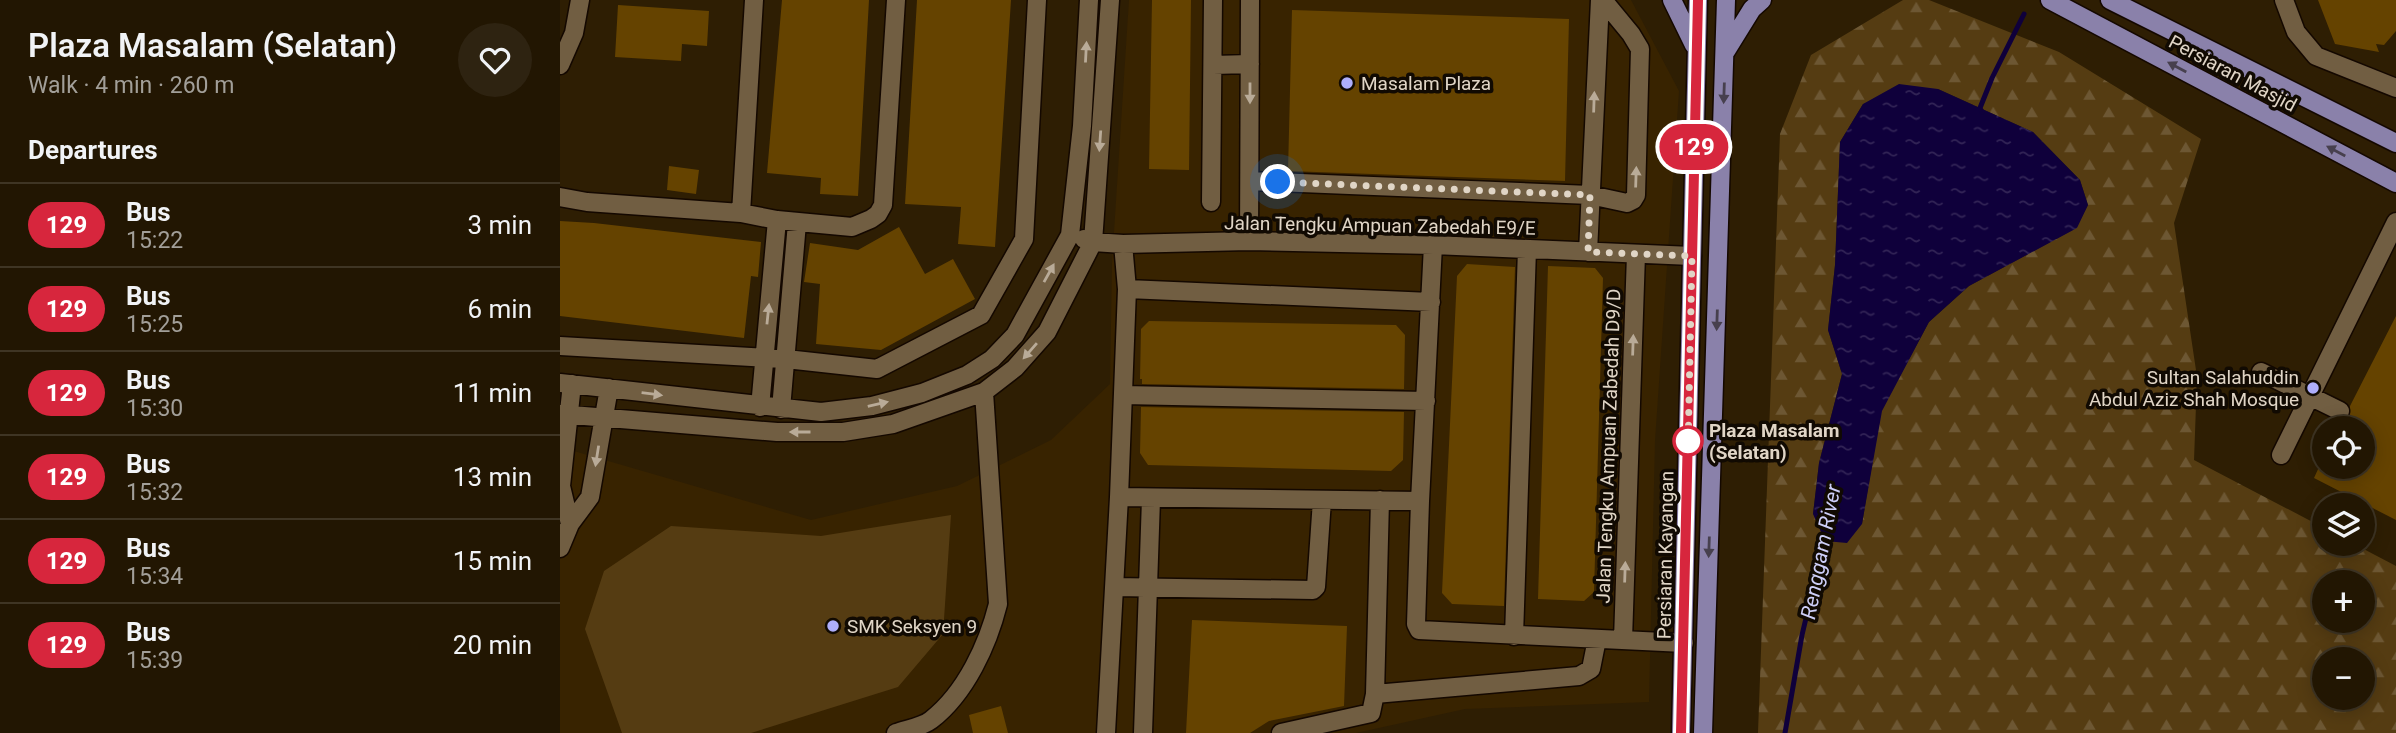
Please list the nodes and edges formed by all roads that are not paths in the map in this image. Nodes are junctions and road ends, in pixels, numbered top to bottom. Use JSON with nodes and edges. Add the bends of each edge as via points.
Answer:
{"nodes":[{"id":1,"x":580,"y":0,"type":"edge"},
{"id":2,"x":754,"y":0,"type":"edge"},
{"id":3,"x":896,"y":0,"type":"edge"},
{"id":4,"x":1037,"y":0,"type":"edge"},
{"id":5,"x":1089,"y":0,"type":"edge"},
{"id":6,"x":1110,"y":0,"type":"edge"},
{"id":7,"x":1213,"y":0,"type":"edge"},
{"id":8,"x":1250,"y":0,"type":"edge"},
{"id":9,"x":1602,"y":0,"type":"edge"},
{"id":10,"x":1672,"y":0,"type":"edge"},
{"id":11,"x":1698,"y":0,"type":"edge"},
{"id":12,"x":1726,"y":0,"type":"edge"},
{"id":13,"x":1762,"y":0,"type":"edge"},
{"id":14,"x":2050,"y":0,"type":"edge"},
{"id":15,"x":2110,"y":0,"type":"edge"},
{"id":16,"x":2284,"y":0,"type":"edge"},
{"id":17,"x":1697,"y":51,"type":"junction"},
{"id":18,"x":1725,"y":52,"type":"junction"},
{"id":19,"x":1250,"y":64,"type":"junction"},
{"id":20,"x":560,"y":65,"type":"edge"},
{"id":21,"x":1213,"y":65,"type":"junction"},
{"id":22,"x":2396,"y":88,"type":"edge"},
{"id":23,"x":2396,"y":143,"type":"edge"},
{"id":24,"x":1250,"y":181,"type":"junction"},
{"id":25,"x":2396,"y":183,"type":"edge"},
{"id":26,"x":1590,"y":195,"type":"junction"},
{"id":27,"x":560,"y":197,"type":"edge"},
{"id":28,"x":1211,"y":202,"type":"dead end"},
{"id":29,"x":741,"y":213,"type":"junction"},
{"id":30,"x":777,"y":220,"type":"junction"},
{"id":31,"x":2396,"y":222,"type":"edge"},
{"id":32,"x":797,"y":223,"type":"junction"},
{"id":33,"x":1070,"y":235,"type":"junction"},
{"id":34,"x":1093,"y":242,"type":"junction"},
{"id":35,"x":1249,"y":242,"type":"junction"},
{"id":36,"x":1123,"y":244,"type":"junction"},
{"id":37,"x":1433,"y":245,"type":"junction"},
{"id":38,"x":1527,"y":249,"type":"junction"},
{"id":39,"x":1588,"y":252,"type":"junction"},
{"id":40,"x":1636,"y":254,"type":"junction"},
{"id":41,"x":1692,"y":256,"type":"junction"},
{"id":42,"x":2389,"y":257,"type":"edge"},
{"id":43,"x":1127,"y":289,"type":"junction"},
{"id":44,"x":1431,"y":302,"type":"junction"},
{"id":45,"x":560,"y":346,"type":"edge"},
{"id":46,"x":764,"y":358,"type":"junction"},
{"id":47,"x":786,"y":359,"type":"junction"},
{"id":48,"x":2261,"y":372,"type":"dead end"},
{"id":49,"x":566,"y":383,"type":"edge"},
{"id":50,"x":609,"y":388,"type":"junction"},
{"id":51,"x":984,"y":392,"type":"junction"},
{"id":52,"x":1123,"y":395,"type":"junction"},
{"id":53,"x":2310,"y":396,"type":"junction"},
{"id":54,"x":1426,"y":401,"type":"junction"},
{"id":55,"x":761,"y":407,"type":"junction"},
{"id":56,"x":781,"y":409,"type":"junction"},
{"id":57,"x":2340,"y":411,"type":"dead end"},
{"id":58,"x":564,"y":415,"type":"edge"},
{"id":59,"x":603,"y":419,"type":"junction"},
{"id":60,"x":2281,"y":455,"type":"dead end"},
{"id":61,"x":1119,"y":497,"type":"junction"},
{"id":62,"x":1151,"y":499,"type":"junction"},
{"id":63,"x":1322,"y":500,"type":"junction"},
{"id":64,"x":1380,"y":500,"type":"junction"},
{"id":65,"x":1420,"y":501,"type":"junction"},
{"id":66,"x":570,"y":524,"type":"junction"},
{"id":67,"x":560,"y":548,"type":"edge"},
{"id":68,"x":1114,"y":587,"type":"junction"},
{"id":69,"x":1148,"y":587,"type":"junction"},
{"id":70,"x":1514,"y":636,"type":"junction"},
{"id":71,"x":1597,"y":639,"type":"junction"},
{"id":72,"x":1623,"y":640,"type":"junction"},
{"id":73,"x":1684,"y":643,"type":"junction"},
{"id":74,"x":1375,"y":694,"type":"junction"},
{"id":75,"x":896,"y":733,"type":"edge"},
{"id":76,"x":1106,"y":733,"type":"edge"},
{"id":77,"x":1143,"y":733,"type":"edge"},
{"id":78,"x":1281,"y":733,"type":"edge"},
{"id":79,"x":1681,"y":733,"type":"edge"},
{"id":80,"x":1703,"y":733,"type":"edge"}],
"edges":[{"from":1,"to":20,"type":"street","via":[[574,33]]},
{"from":2,"to":29,"type":"street"},
{"from":3,"to":32,"type":"street","via":[[883,205],[871,219],[852,227]]},
{"from":4,"to":47,"type":"street","via":[[1024,239],[981,315],[877,369]]},
{"from":33,"to":5,"type":"street","one_way":true},
{"from":6,"to":34,"type":"street","one_way":true},
{"from":7,"to":21,"type":"street"},
{"from":8,"to":19,"type":"street"},
{"from":26,"to":9,"type":"street","one_way":true},
{"from":26,"to":9,"type":"street","one_way":true,"via":[[1627,203],[1636,195],[1640,49]]},
{"from":10,"to":17,"type":"main road"},
{"from":11,"to":17,"type":"main road","name":"Persiaran Kayangan"},
{"from":12,"to":18,"type":"main road"},
{"from":13,"to":18,"type":"main road"},
{"from":25,"to":14,"type":"main road","name":"Persiaran Masjid","one_way":true},
{"from":15,"to":23,"type":"main road","name":"Persiaran Masjid"},
{"from":16,"to":22,"type":"street","via":[[2295,32],[2316,57]]},
{"from":17,"to":41,"type":"main road","name":"Persiaran Kayangan"},
{"from":18,"to":80,"type":"main road","one_way":true},
{"from":19,"to":21,"type":"street"},
{"from":19,"to":24,"type":"street","one_way":true},
{"from":21,"to":28,"type":"street"},
{"from":24,"to":26,"type":"street"},
{"from":24,"to":35,"type":"street"},
{"from":26,"to":39,"type":"street"},
{"from":27,"to":29,"type":"street"},
{"from":29,"to":30,"type":"street"},
{"from":30,"to":32,"type":"street"},
{"from":46,"to":30,"type":"street","one_way":true},
{"from":31,"to":42,"type":"street"},
{"from":32,"to":47,"type":"street"},
{"from":33,"to":34,"type":"street","name":"Jalan Tengku Ampuan Zabedah E9/E"},
{"from":56,"to":33,"type":"street","one_way":true,"via":[[821,412],[872,406],[967,376],[1015,335]]},
{"from":34,"to":36,"type":"street","name":"Jalan Tengku Ampuan Zabedah E9/E"},
{"from":34,"to":51,"type":"street","one_way":true,"via":[[1047,332],[1015,368]]},
{"from":35,"to":36,"type":"street","name":"Jalan Tengku Ampuan Zabedah E9/E"},
{"from":35,"to":37,"type":"street","name":"Jalan Tengku Ampuan Zabedah E9/E"},
{"from":36,"to":43,"type":"street"},
{"from":37,"to":38,"type":"street","name":"Jalan Tengku Ampuan Zabedah E9/E"},
{"from":37,"to":44,"type":"street"},
{"from":38,"to":39,"type":"street","name":"Jalan Tengku Ampuan Zabedah E9/E"},
{"from":38,"to":70,"type":"street"},
{"from":39,"to":40,"type":"street","name":"Jalan Tengku Ampuan Zabedah E9/E"},
{"from":40,"to":41,"type":"street","name":"Jalan Tengku Ampuan Zabedah E9/E"},
{"from":72,"to":40,"type":"street","name":"Jalan Tengku Ampuan Zabedah D9/D","one_way":true},
{"from":41,"to":73,"type":"main road","name":"Persiaran Kayangan"},
{"from":42,"to":53,"type":"street"},
{"from":43,"to":44,"type":"street"},
{"from":43,"to":52,"type":"street"},
{"from":44,"to":54,"type":"street"},
{"from":45,"to":46,"type":"street"},
{"from":46,"to":47,"type":"street"},
{"from":46,"to":55,"type":"street"},
{"from":47,"to":56,"type":"street"},
{"from":48,"to":53,"type":"street"},
{"from":49,"to":50,"type":"street"},
{"from":49,"to":58,"type":"street"},
{"from":50,"to":55,"type":"street","one_way":true},
{"from":50,"to":59,"type":"street"},
{"from":51,"to":59,"type":"street","one_way":true,"via":[[893,424],[843,432],[777,432]]},
{"from":51,"to":75,"type":"street","via":[[998,604],[991,632],[948,704],[929,722]]},
{"from":52,"to":54,"type":"street"},
{"from":52,"to":61,"type":"street"},
{"from":53,"to":57,"type":"street"},
{"from":53,"to":60,"type":"street"},
{"from":54,"to":65,"type":"street"},
{"from":55,"to":56,"type":"street"},
{"from":58,"to":59,"type":"street"},
{"from":58,"to":66,"type":"street","via":[[561,486]]},
{"from":59,"to":66,"type":"street","one_way":true,"via":[[590,497]]},
{"from":61,"to":62,"type":"street"},
{"from":61,"to":68,"type":"street"},
{"from":62,"to":63,"type":"street"},
{"from":62,"to":69,"type":"street"},
{"from":63,"to":64,"type":"street"},
{"from":63,"to":69,"type":"street","via":[[1316,587],[1308,592]]},
{"from":64,"to":65,"type":"street"},
{"from":64,"to":74,"type":"street"},
{"from":65,"to":70,"type":"street","via":[[1419,630]]},
{"from":66,"to":67,"type":"street"},
{"from":68,"to":69,"type":"street"},
{"from":68,"to":76,"type":"street"},
{"from":69,"to":77,"type":"street"},
{"from":70,"to":71,"type":"street"},
{"from":71,"to":72,"type":"street"},
{"from":71,"to":74,"type":"street","via":[[1591,669],[1579,676]]},
{"from":72,"to":73,"type":"street"},
{"from":73,"to":79,"type":"main road","name":"Persiaran Kayangan"},
{"from":74,"to":78,"type":"street","via":[[1369,715]]}]}
